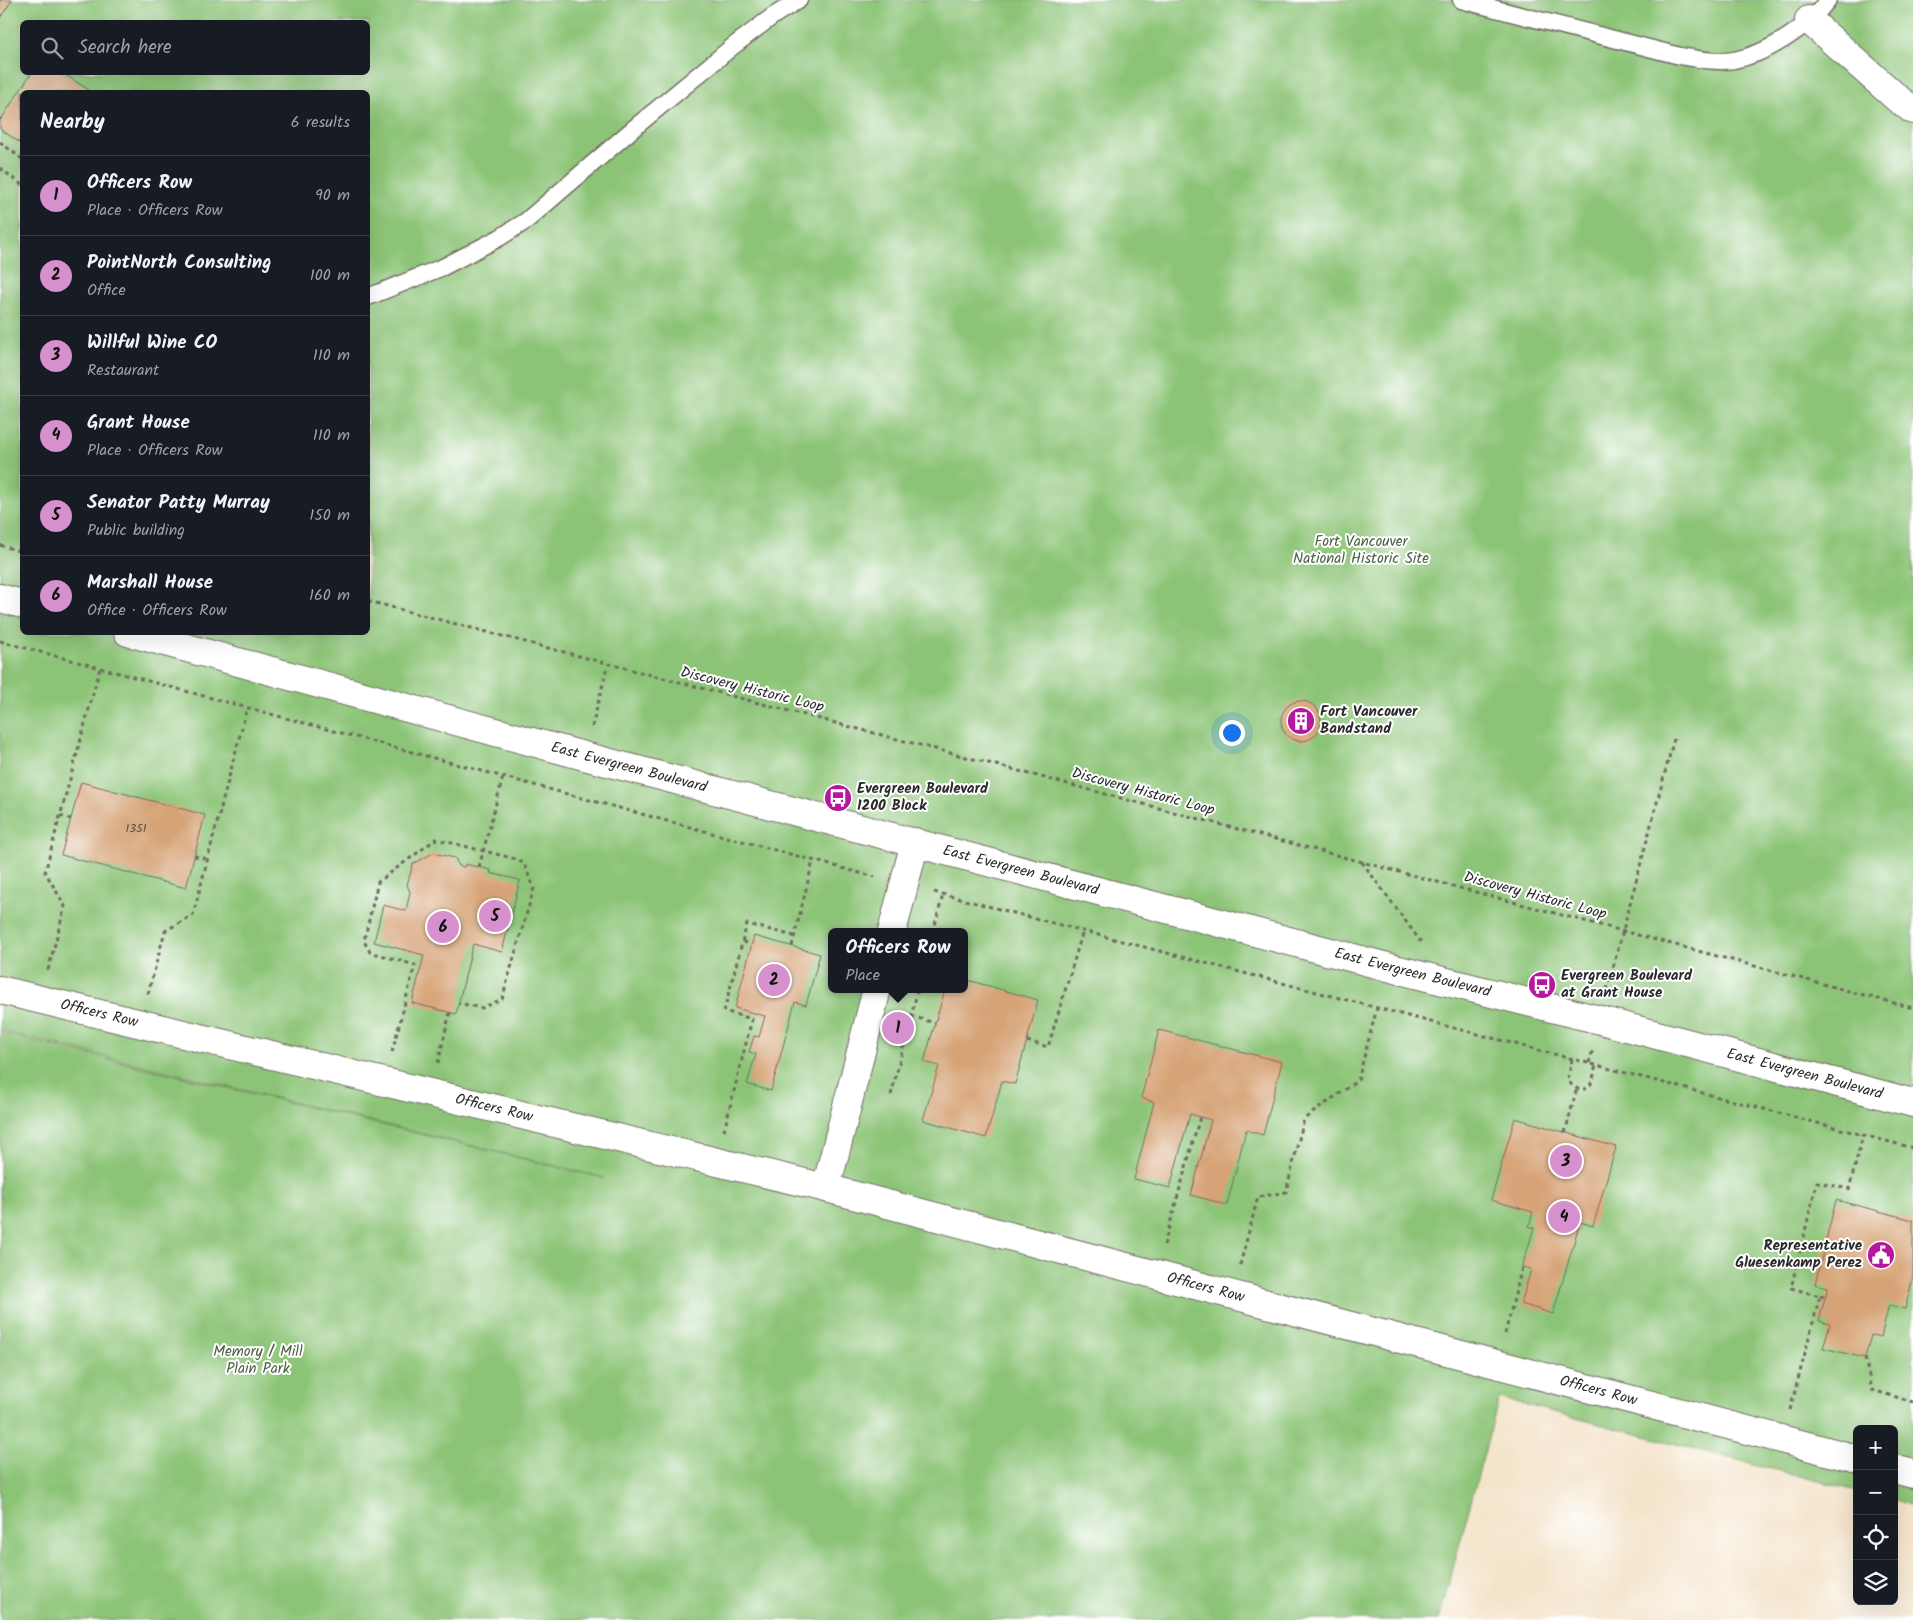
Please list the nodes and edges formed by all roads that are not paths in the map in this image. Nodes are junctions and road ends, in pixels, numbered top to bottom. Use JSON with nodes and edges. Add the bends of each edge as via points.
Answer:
{"nodes":[{"id":1,"x":799,"y":0,"type":"edge"},
{"id":2,"x":1461,"y":0,"type":"edge"},
{"id":3,"x":1828,"y":0,"type":"edge"},
{"id":4,"x":1809,"y":20,"type":"junction"},
{"id":5,"x":1913,"y":110,"type":"edge"},
{"id":6,"x":370,"y":297,"type":"edge"},
{"id":7,"x":0,"y":598,"type":"edge"},
{"id":8,"x":20,"y":603,"type":"edge"},
{"id":9,"x":139,"y":635,"type":"edge"},
{"id":10,"x":916,"y":842,"type":"junction"},
{"id":11,"x":893,"y":928,"type":"edge"},
{"id":12,"x":0,"y":990,"type":"edge"},
{"id":13,"x":877,"y":993,"type":"edge"},
{"id":14,"x":1913,"y":1103,"type":"edge"},
{"id":15,"x":826,"y":1188,"type":"junction"},
{"id":16,"x":1853,"y":1459,"type":"edge"},
{"id":17,"x":1898,"y":1470,"type":"edge"},
{"id":18,"x":1913,"y":1474,"type":"edge"}],
"edges":[{"from":1,"to":6,"type":"lane","via":[[732,47],[526,222],[443,267]]},
{"from":2,"to":4,"type":"lane","via":[[1707,61],[1733,60],[1758,53],[1775,45]]},
{"from":3,"to":4,"type":"lane"},
{"from":4,"to":5,"type":"street"},
{"from":7,"to":8,"type":"street"},
{"from":9,"to":10,"type":"street","name":"East Evergreen Boulevard"},
{"from":10,"to":11,"type":"street"},
{"from":10,"to":14,"type":"street","name":"East Evergreen Boulevard"},
{"from":12,"to":15,"type":"street","name":"Officers Row"},
{"from":13,"to":15,"type":"street"},
{"from":15,"to":16,"type":"street","name":"Officers Row"},
{"from":17,"to":18,"type":"street"}]}
